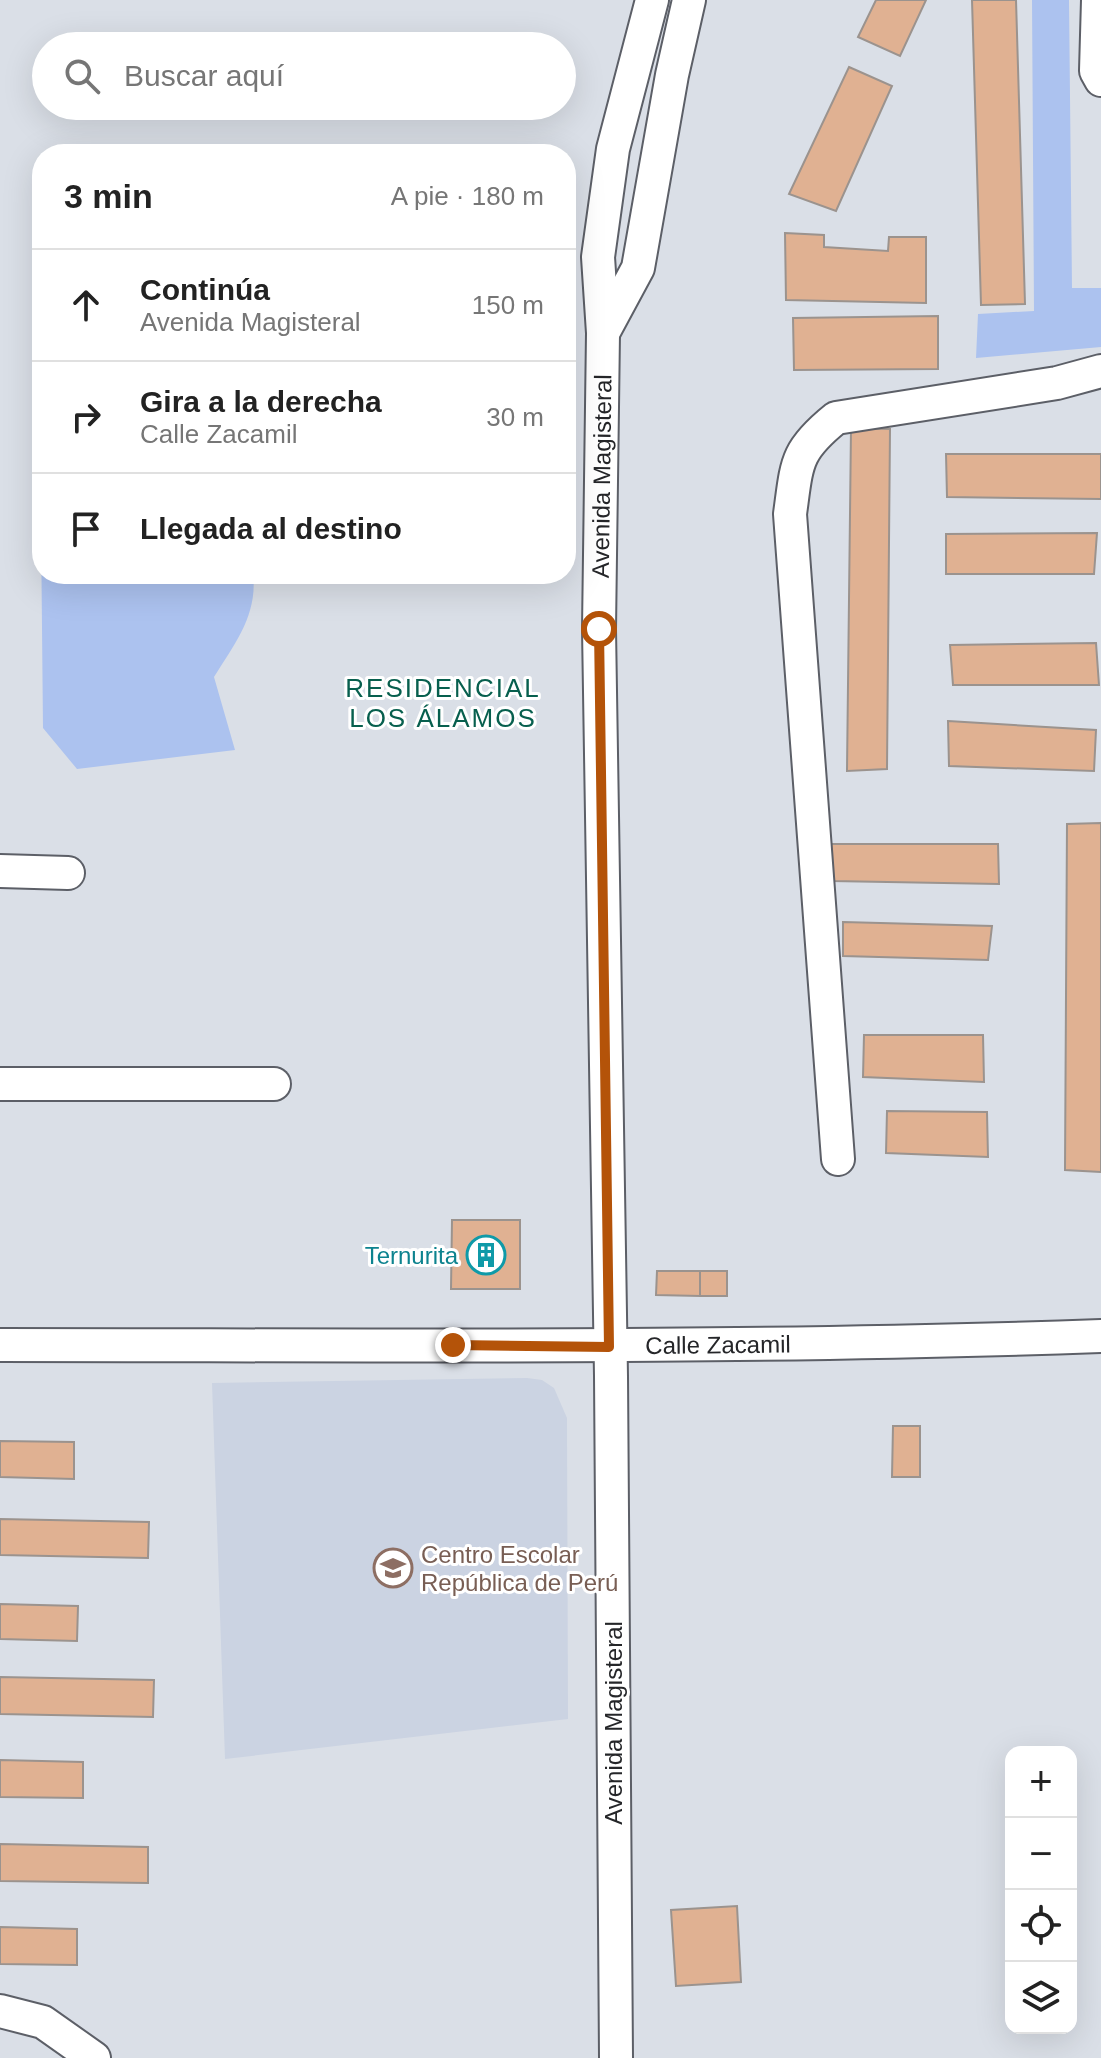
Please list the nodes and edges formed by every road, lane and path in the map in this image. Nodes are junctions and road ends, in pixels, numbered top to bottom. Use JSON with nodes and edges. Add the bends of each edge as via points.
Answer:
{"nodes":[{"id":1,"x":652,"y":0,"type":"edge"},
{"id":2,"x":689,"y":0,"type":"edge"},
{"id":3,"x":1098,"y":0,"type":"edge"},
{"id":4,"x":1101,"y":80,"type":"edge"},
{"id":5,"x":603,"y":333,"type":"junction"},
{"id":6,"x":1101,"y":371,"type":"edge"},
{"id":7,"x":0,"y":871,"type":"edge"},
{"id":8,"x":68,"y":873,"type":"dead end"},
{"id":9,"x":0,"y":1084,"type":"edge"},
{"id":10,"x":274,"y":1084,"type":"dead end"},
{"id":11,"x":838,"y":1159,"type":"dead end"},
{"id":12,"x":1101,"y":1336,"type":"edge"},
{"id":13,"x":0,"y":1345,"type":"edge"},
{"id":14,"x":609,"y":1347,"type":"junction"},
{"id":15,"x":0,"y":2011,"type":"edge"},
{"id":16,"x":94,"y":2058,"type":"edge"},
{"id":17,"x":616,"y":2058,"type":"edge"}],
"edges":[{"from":1,"to":5,"type":"street","name":"Avenida Magisteral","via":[[613,149],[598,257]]},
{"from":2,"to":5,"type":"street","name":"Avenida Magisteral","via":[[638,268]]},
{"from":3,"to":4,"type":"street","via":[[1096,71]]},
{"from":5,"to":14,"type":"street","name":"Avenida Magisteral","via":[[599,629]]},
{"from":6,"to":11,"type":"street","via":[[1057,383],[836,418],[808,441],[797,466],[790,514]]},
{"from":7,"to":8,"type":"street"},
{"from":9,"to":10,"type":"street"},
{"from":12,"to":14,"type":"street","name":"Calle Zacamil"},
{"from":13,"to":14,"type":"street","name":"Calle Zacamil"},
{"from":14,"to":17,"type":"street","name":"Avenida Magisteral"},
{"from":15,"to":16,"type":"street","via":[[43,2022]]}]}
